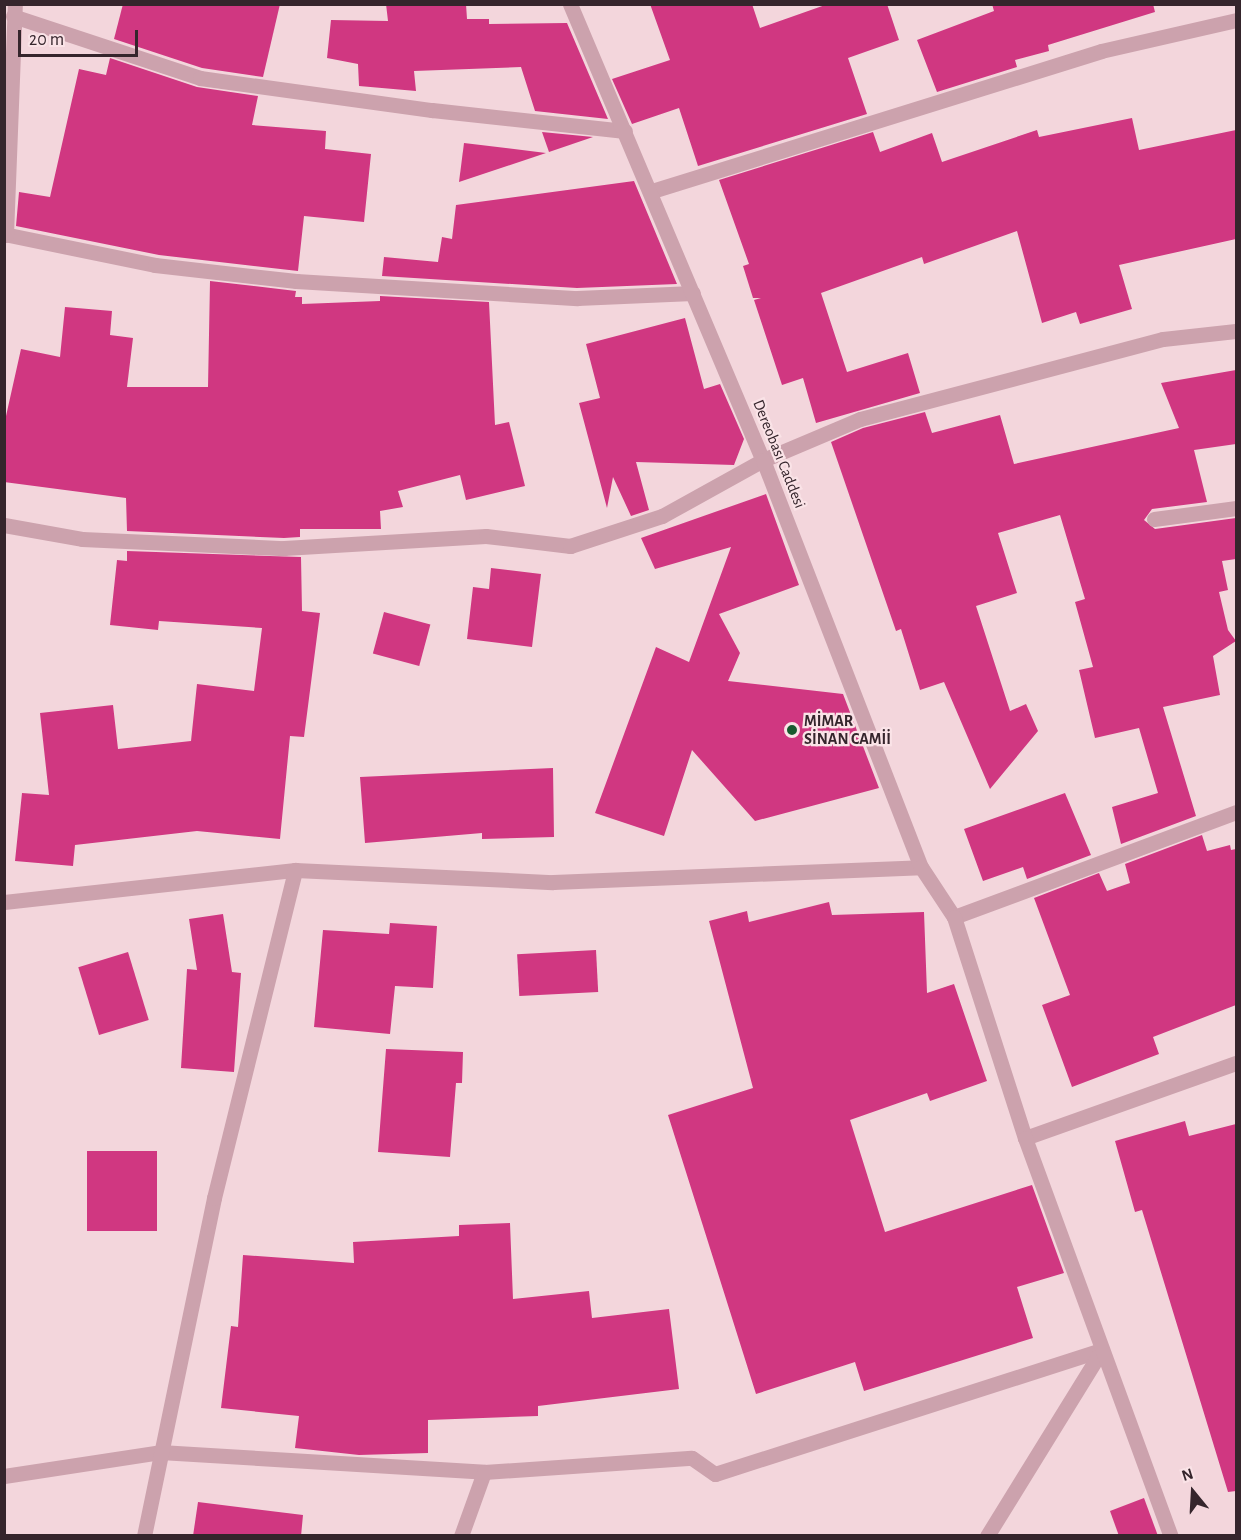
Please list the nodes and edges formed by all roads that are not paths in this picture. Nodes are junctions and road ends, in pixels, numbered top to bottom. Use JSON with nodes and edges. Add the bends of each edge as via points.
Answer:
{"nodes":[{"id":1,"x":570,"y":4,"type":"edge"},
{"id":2,"x":14,"y":10,"type":"edge"},
{"id":3,"x":1236,"y":20,"type":"edge"},
{"id":4,"x":625,"y":131,"type":"junction"},
{"id":5,"x":652,"y":191,"type":"junction"},
{"id":6,"x":5,"y":235,"type":"edge"},
{"id":7,"x":693,"y":293,"type":"junction"},
{"id":8,"x":1236,"y":331,"type":"edge"},
{"id":9,"x":763,"y":460,"type":"junction"},
{"id":10,"x":1236,"y":508,"type":"edge"},
{"id":11,"x":1154,"y":519,"type":"dead end"},
{"id":12,"x":4,"y":525,"type":"edge"},
{"id":13,"x":1236,"y":812,"type":"edge"},
{"id":14,"x":921,"y":867,"type":"junction"},
{"id":15,"x":295,"y":870,"type":"junction"},
{"id":16,"x":4,"y":902,"type":"edge"},
{"id":17,"x":954,"y":918,"type":"junction"},
{"id":18,"x":1236,"y":1063,"type":"edge"},
{"id":19,"x":1025,"y":1138,"type":"junction"},
{"id":20,"x":1102,"y":1350,"type":"junction"},
{"id":21,"x":160,"y":1452,"type":"junction"},
{"id":22,"x":484,"y":1472,"type":"junction"},
{"id":23,"x":4,"y":1476,"type":"edge"},
{"id":24,"x":144,"y":1536,"type":"edge"},
{"id":25,"x":461,"y":1536,"type":"edge"},
{"id":26,"x":987,"y":1536,"type":"edge"},
{"id":27,"x":1171,"y":1536,"type":"edge"}],
"edges":[{"from":1,"to":4,"type":"street","name":"Dereobası Caddesi"},
{"from":2,"to":4,"type":"street","via":[[200,78],[432,110]]},
{"from":2,"to":6,"type":"street"},
{"from":3,"to":5,"type":"street","via":[[1101,51]]},
{"from":4,"to":5,"type":"street","name":"Dereobası Caddesi"},
{"from":5,"to":7,"type":"street","name":"Dereobası Caddesi"},
{"from":6,"to":7,"type":"street","via":[[155,265],[296,281],[577,298]]},
{"from":7,"to":9,"type":"street","name":"Dereobası Caddesi"},
{"from":8,"to":9,"type":"street","via":[[1163,339],[860,419]]},
{"from":9,"to":12,"type":"street","via":[[662,516],[570,546],[486,536],[284,548],[82,539]]},
{"from":9,"to":14,"type":"street","name":"Dereobası Caddesi"},
{"from":10,"to":11,"type":"street"},
{"from":13,"to":17,"type":"street"},
{"from":14,"to":15,"type":"street","via":[[553,882]]},
{"from":14,"to":17,"type":"street","name":"Dereobası Caddesi"},
{"from":15,"to":16,"type":"street"},
{"from":15,"to":21,"type":"street","via":[[213,1198]]},
{"from":17,"to":19,"type":"street","name":"Dereobası Caddesi"},
{"from":18,"to":19,"type":"street"},
{"from":19,"to":20,"type":"street","name":"Dereobası Caddesi"},
{"from":20,"to":22,"type":"street","via":[[715,1474],[692,1458]]},
{"from":20,"to":26,"type":"street"},
{"from":20,"to":27,"type":"street","name":"Dereobası Caddesi"},
{"from":21,"to":22,"type":"street"},
{"from":21,"to":23,"type":"street"},
{"from":21,"to":24,"type":"street"},
{"from":22,"to":25,"type":"street"}]}
